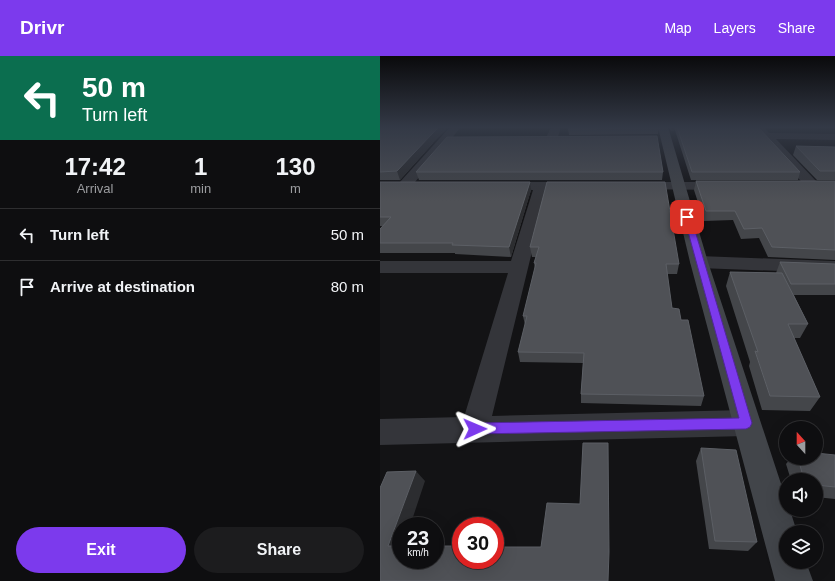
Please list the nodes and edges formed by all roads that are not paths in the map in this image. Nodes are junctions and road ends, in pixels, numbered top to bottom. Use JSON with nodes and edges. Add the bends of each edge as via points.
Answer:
{"nodes":[{"id":1,"x":432,"y":152,"type":"edge"},
{"id":2,"x":668,"y":152,"type":"edge"},
{"id":3,"x":781,"y":152,"type":"edge"},
{"id":4,"x":420,"y":185,"type":"edge"},
{"id":5,"x":796,"y":185,"type":"edge"},
{"id":6,"x":812,"y":185,"type":"junction"},
{"id":7,"x":827,"y":185,"type":"edge"},
{"id":8,"x":488,"y":186,"type":"edge"},
{"id":9,"x":541,"y":186,"type":"junction"},
{"id":10,"x":587,"y":186,"type":"edge"},
{"id":11,"x":618,"y":186,"type":"edge"},
{"id":12,"x":680,"y":186,"type":"junction"},
{"id":13,"x":742,"y":186,"type":"edge"},
{"id":14,"x":699,"y":262,"type":"junction"},
{"id":15,"x":380,"y":267,"type":"edge"},
{"id":16,"x":518,"y":267,"type":"junction"},
{"id":17,"x":835,"y":267,"type":"edge"},
{"id":18,"x":746,"y":423,"type":"junction"},
{"id":19,"x":475,"y":429,"type":"junction"},
{"id":20,"x":380,"y":432,"type":"edge"},
{"id":21,"x":779,"y":531,"type":"edge"},
{"id":22,"x":790,"y":569,"type":"edge"},
{"id":23,"x":794,"y":581,"type":"edge"}],
"edges":[{"from":1,"to":4,"type":"street","via":[[398,185]]},
{"from":2,"to":12,"type":"main road"},
{"from":3,"to":6,"type":"street"},
{"from":5,"to":6,"type":"street"},
{"from":6,"to":7,"type":"street"},
{"from":8,"to":9,"type":"street"},
{"from":9,"to":10,"type":"street"},
{"from":9,"to":16,"type":"street"},
{"from":11,"to":12,"type":"street"},
{"from":12,"to":13,"type":"street"},
{"from":12,"to":14,"type":"main road"},
{"from":14,"to":17,"type":"street"},
{"from":14,"to":18,"type":"main road"},
{"from":15,"to":16,"type":"street"},
{"from":16,"to":19,"type":"street"},
{"from":18,"to":19,"type":"street"},
{"from":18,"to":21,"type":"main road"},
{"from":19,"to":20,"type":"street"},
{"from":22,"to":23,"type":"main road"}]}
